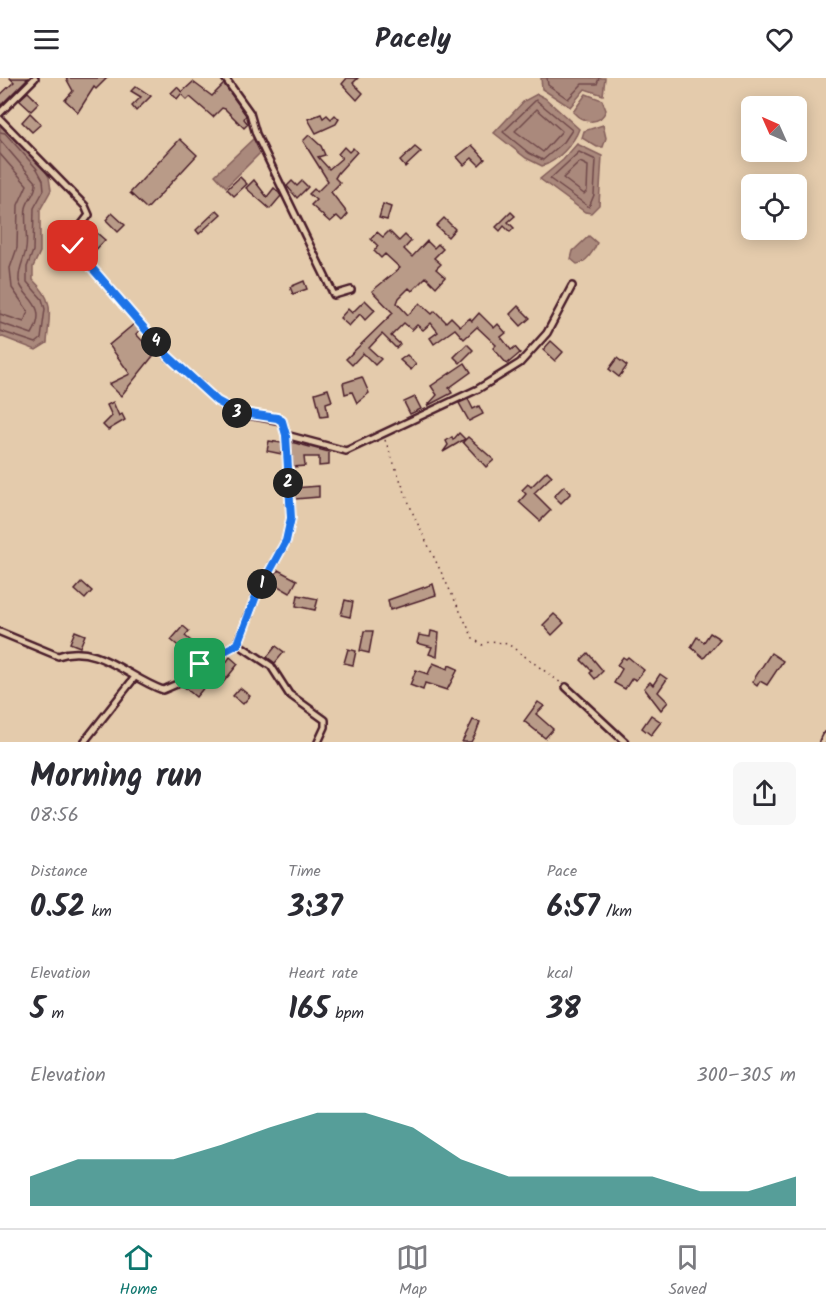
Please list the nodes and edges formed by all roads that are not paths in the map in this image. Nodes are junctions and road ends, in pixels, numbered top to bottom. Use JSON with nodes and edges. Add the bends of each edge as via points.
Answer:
{"nodes":[{"id":1,"x":34,"y":78,"type":"edge"},
{"id":2,"x":225,"y":78,"type":"edge"},
{"id":3,"x":0,"y":113,"type":"edge"},
{"id":4,"x":0,"y":119,"type":"edge"},
{"id":5,"x":572,"y":286,"type":"dead end"},
{"id":6,"x":351,"y":290,"type":"dead end"},
{"id":7,"x":286,"y":435,"type":"junction"},
{"id":8,"x":0,"y":632,"type":"edge"},
{"id":9,"x":238,"y":644,"type":"junction"},
{"id":10,"x":135,"y":676,"type":"junction"},
{"id":11,"x":566,"y":687,"type":"road end"},
{"id":12,"x":826,"y":736,"type":"edge"},
{"id":13,"x":84,"y":742,"type":"edge"},
{"id":14,"x":318,"y":742,"type":"edge"},
{"id":15,"x":625,"y":742,"type":"edge"},
{"id":16,"x":823,"y":742,"type":"edge"}],
"edges":[{"from":1,"to":3,"type":"street"},
{"from":2,"to":6,"type":"street","via":[[250,113],[256,134],[334,295]]},
{"from":4,"to":7,"type":"street","via":[[85,206],[89,215],[72,237],[73,246],[169,357],[227,408],[277,418],[282,421]]},
{"from":5,"to":7,"type":"street","via":[[547,333],[520,363],[478,389],[363,445],[340,451]]},
{"from":7,"to":9,"type":"street","via":[[291,518],[286,541],[256,596]]},
{"from":8,"to":10,"type":"street","via":[[58,656],[88,652]]},
{"from":9,"to":10,"type":"street","via":[[163,690]]},
{"from":9,"to":14,"type":"street","via":[[271,666],[289,694],[325,720]]},
{"from":10,"to":13,"type":"street"},
{"from":11,"to":15,"type":"street"},
{"from":12,"to":16,"type":"street"}]}
